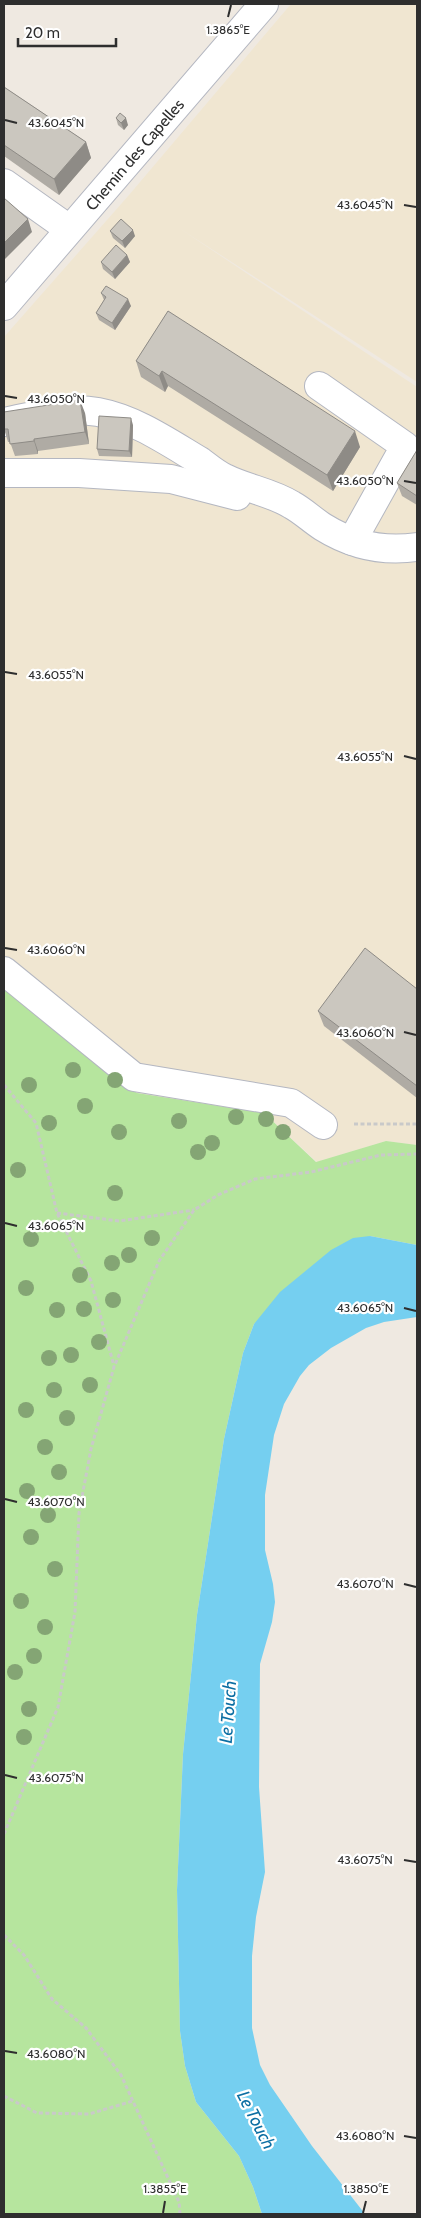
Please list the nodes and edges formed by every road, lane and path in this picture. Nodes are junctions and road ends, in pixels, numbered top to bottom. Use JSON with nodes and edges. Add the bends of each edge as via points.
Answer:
{"nodes":[{"id":1,"x":264,"y":4,"type":"edge"},
{"id":2,"x":4,"y":183,"type":"edge"},
{"id":3,"x":69,"y":229,"type":"junction"},
{"id":4,"x":4,"y":306,"type":"edge"},
{"id":5,"x":319,"y":386,"type":"dead end"},
{"id":6,"x":4,"y":422,"type":"edge"},
{"id":7,"x":4,"y":473,"type":"edge"},
{"id":8,"x":352,"y":541,"type":"junction"},
{"id":9,"x":416,"y":555,"type":"edge"},
{"id":10,"x":4,"y":971,"type":"edge"},
{"id":11,"x":4,"y":1084,"type":"edge"},
{"id":12,"x":417,"y":1124,"type":"edge"},
{"id":13,"x":323,"y":1126,"type":"joint"},
{"id":14,"x":417,"y":1154,"type":"edge"},
{"id":15,"x":194,"y":1210,"type":"junction"},
{"id":16,"x":57,"y":1213,"type":"junction"},
{"id":17,"x":114,"y":1367,"type":"junction"},
{"id":18,"x":4,"y":1834,"type":"edge"},
{"id":19,"x":4,"y":1935,"type":"edge"},
{"id":20,"x":4,"y":2096,"type":"edge"},
{"id":21,"x":133,"y":2101,"type":"junction"},
{"id":22,"x":180,"y":2214,"type":"edge"}],
"edges":[{"from":1,"to":3,"type":"street","name":"Chemin des Capelles"},
{"from":2,"to":3,"type":"street"},
{"from":3,"to":4,"type":"street","name":"Chemin des Capelles"},
{"from":5,"to":8,"type":"street","via":[[405,446]]},
{"from":6,"to":8,"type":"street","via":[[72,409],[122,418],[152,432],[224,478],[261,490],[292,505],[323,527]]},
{"from":7,"to":9,"type":"street","via":[[171,478],[272,510],[360,562],[388,568]]},
{"from":8,"to":9,"type":"street"},
{"from":10,"to":13,"type":"street","via":[[134,1077],[291,1103]]},
{"from":11,"to":16,"type":"path","via":[[36,1123]]},
{"from":12,"to":13,"type":"path","via":[[376,1122]]},
{"from":14,"to":15,"type":"path","via":[[380,1155],[311,1172],[255,1179]]},
{"from":15,"to":16,"type":"path","via":[[119,1220]]},
{"from":15,"to":17,"type":"path","via":[[159,1261]]},
{"from":16,"to":17,"type":"path","via":[[91,1281]]},
{"from":17,"to":18,"type":"path","via":[[91,1449],[79,1513],[75,1612],[58,1707]]},
{"from":19,"to":21,"type":"path","via":[[24,1955],[52,1999],[86,2028],[120,2075]]},
{"from":20,"to":21,"type":"path","via":[[37,2113],[89,2114]]},
{"from":21,"to":22,"type":"path","via":[[179,2202]]}]}
